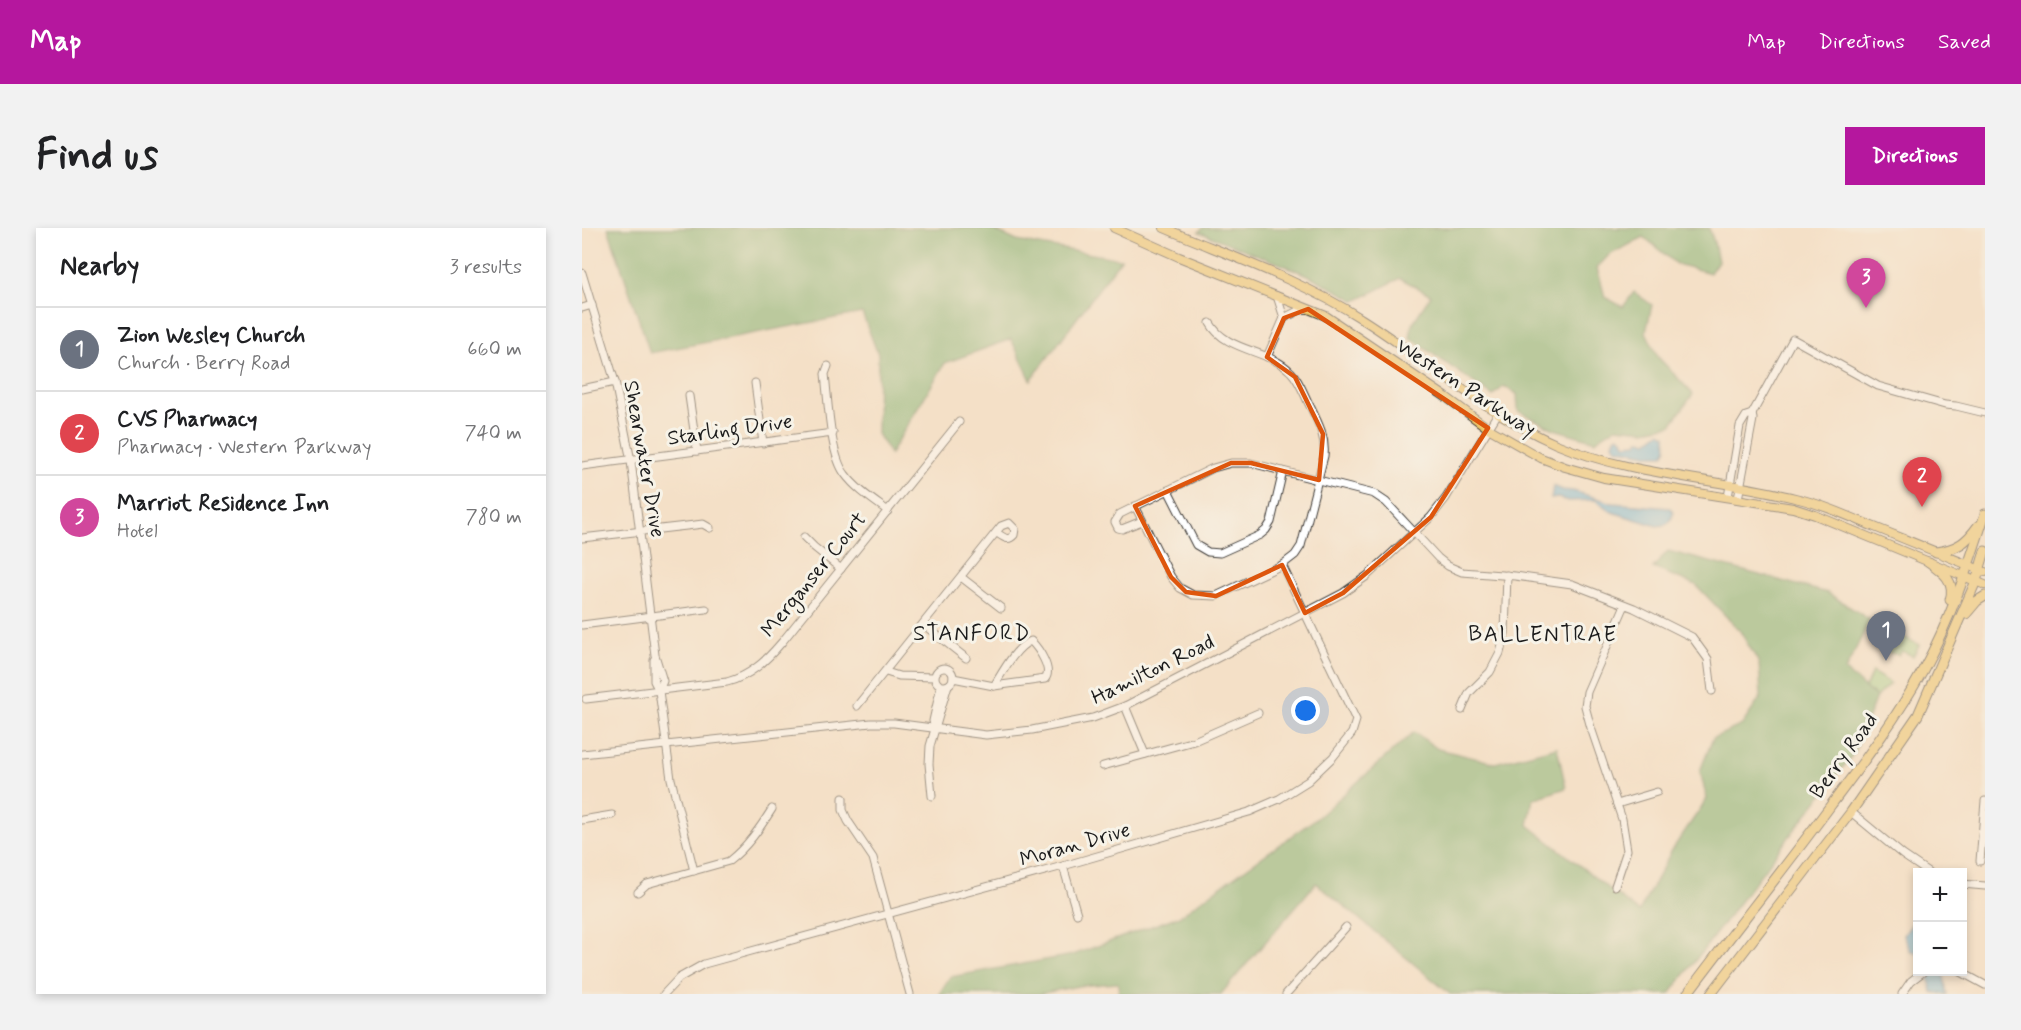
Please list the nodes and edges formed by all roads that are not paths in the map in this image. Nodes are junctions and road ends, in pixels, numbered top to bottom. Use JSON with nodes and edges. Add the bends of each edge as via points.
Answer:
{"nodes":[{"id":1,"x":1114,"y":228,"type":"edge"},
{"id":2,"x":1164,"y":228,"type":"edge"},
{"id":3,"x":582,"y":273,"type":"edge"},
{"id":4,"x":1277,"y":296,"type":"junction"},
{"id":5,"x":592,"y":305,"type":"junction"},
{"id":6,"x":582,"y":308,"type":"edge"},
{"id":7,"x":1308,"y":309,"type":"junction"},
{"id":8,"x":1284,"y":318,"type":"junction"},
{"id":9,"x":1210,"y":323,"type":"dead end"},
{"id":10,"x":1267,"y":357,"type":"junction"},
{"id":11,"x":828,"y":366,"type":"dead end"},
{"id":12,"x":615,"y":382,"type":"junction"},
{"id":13,"x":755,"y":383,"type":"dead end"},
{"id":14,"x":582,"y":389,"type":"edge"},
{"id":15,"x":689,"y":396,"type":"dead end"},
{"id":16,"x":1498,"y":413,"type":"junction"},
{"id":17,"x":1985,"y":413,"type":"edge"},
{"id":18,"x":1752,"y":414,"type":"junction"},
{"id":19,"x":959,"y":422,"type":"dead end"},
{"id":20,"x":1488,"y":428,"type":"junction"},
{"id":21,"x":833,"y":433,"type":"junction"},
{"id":22,"x":763,"y":443,"type":"junction"},
{"id":23,"x":697,"y":451,"type":"junction"},
{"id":24,"x":631,"y":461,"type":"junction"},
{"id":25,"x":582,"y":466,"type":"edge"},
{"id":26,"x":1283,"y":471,"type":"junction"},
{"id":27,"x":1319,"y":480,"type":"junction"},
{"id":28,"x":1730,"y":485,"type":"junction"},
{"id":29,"x":1740,"y":487,"type":"junction"},
{"id":30,"x":1168,"y":490,"type":"junction"},
{"id":31,"x":1728,"y":497,"type":"junction"},
{"id":32,"x":1738,"y":499,"type":"junction"},
{"id":33,"x":1135,"y":506,"type":"junction"},
{"id":34,"x":888,"y":511,"type":"junction"},
{"id":35,"x":1985,"y":515,"type":"edge"},
{"id":36,"x":1142,"y":521,"type":"junction"},
{"id":37,"x":710,"y":528,"type":"dead end"},
{"id":38,"x":640,"y":532,"type":"junction"},
{"id":39,"x":1413,"y":532,"type":"junction"},
{"id":40,"x":997,"y":533,"type":"dead end"},
{"id":41,"x":804,"y":537,"type":"dead end"},
{"id":42,"x":582,"y":538,"type":"edge"},
{"id":43,"x":1985,"y":551,"type":"edge"},
{"id":44,"x":1936,"y":552,"type":"junction"},
{"id":45,"x":1929,"y":562,"type":"junction"},
{"id":46,"x":1282,"y":565,"type":"junction"},
{"id":47,"x":1968,"y":565,"type":"junction"},
{"id":48,"x":841,"y":569,"type":"junction"},
{"id":49,"x":1982,"y":571,"type":"edge"},
{"id":50,"x":1507,"y":575,"type":"junction"},
{"id":51,"x":1964,"y":576,"type":"junction"},
{"id":52,"x":961,"y":577,"type":"junction"},
{"id":53,"x":1980,"y":583,"type":"edge"},
{"id":54,"x":1985,"y":597,"type":"edge"},
{"id":55,"x":1625,"y":605,"type":"junction"},
{"id":56,"x":1001,"y":608,"type":"dead end"},
{"id":57,"x":706,"y":609,"type":"dead end"},
{"id":58,"x":1305,"y":613,"type":"junction"},
{"id":59,"x":651,"y":615,"type":"junction"},
{"id":60,"x":1959,"y":622,"type":"junction"},
{"id":61,"x":582,"y":625,"type":"edge"},
{"id":62,"x":924,"y":625,"type":"junction"},
{"id":63,"x":1945,"y":626,"type":"junction"},
{"id":64,"x":966,"y":658,"type":"dead end"},
{"id":65,"x":886,"y":672,"type":"junction"},
{"id":66,"x":934,"y":677,"type":"junction"},
{"id":67,"x":953,"y":678,"type":"junction"},
{"id":68,"x":944,"y":686,"type":"junction"},
{"id":69,"x":994,"y":686,"type":"junction"},
{"id":70,"x":659,"y":691,"type":"junction"},
{"id":71,"x":1712,"y":691,"type":"dead end"},
{"id":72,"x":586,"y":699,"type":"dead end"},
{"id":73,"x":857,"y":706,"type":"dead end"},
{"id":74,"x":1125,"y":706,"type":"junction"},
{"id":75,"x":1462,"y":710,"type":"dead end"},
{"id":76,"x":1258,"y":713,"type":"dead end"},
{"id":77,"x":935,"y":729,"type":"junction"},
{"id":78,"x":666,"y":744,"type":"junction"},
{"id":79,"x":582,"y":754,"type":"edge"},
{"id":80,"x":1145,"y":754,"type":"junction"},
{"id":81,"x":1103,"y":766,"type":"dead end"},
{"id":82,"x":1657,"y":792,"type":"dead end"},
{"id":83,"x":932,"y":795,"type":"dead end"},
{"id":84,"x":843,"y":798,"type":"dead end"},
{"id":85,"x":1985,"y":801,"type":"edge"},
{"id":86,"x":1617,"y":804,"type":"junction"},
{"id":87,"x":772,"y":809,"type":"dead end"},
{"id":88,"x":1851,"y":813,"type":"junction"},
{"id":89,"x":612,"y":815,"type":"dead end"},
{"id":90,"x":582,"y":819,"type":"edge"},
{"id":91,"x":1980,"y":861,"type":"dead end"},
{"id":92,"x":1063,"y":866,"type":"junction"},
{"id":93,"x":1921,"y":868,"type":"edge"},
{"id":94,"x":694,"y":872,"type":"junction"},
{"id":95,"x":1967,"y":884,"type":"edge"},
{"id":96,"x":1615,"y":886,"type":"dead end"},
{"id":97,"x":1985,"y":886,"type":"edge"},
{"id":98,"x":638,"y":892,"type":"dead end"},
{"id":99,"x":889,"y":914,"type":"junction"},
{"id":100,"x":1077,"y":914,"type":"dead end"},
{"id":101,"x":1346,"y":927,"type":"dead end"},
{"id":102,"x":1967,"y":975,"type":"edge"},
{"id":103,"x":1918,"y":976,"type":"edge"},
{"id":104,"x":1985,"y":985,"type":"edge"},
{"id":105,"x":664,"y":994,"type":"edge"},
{"id":106,"x":910,"y":994,"type":"edge"},
{"id":107,"x":1286,"y":994,"type":"edge"},
{"id":108,"x":1687,"y":994,"type":"edge"},
{"id":109,"x":1711,"y":994,"type":"edge"},
{"id":110,"x":1902,"y":994,"type":"edge"}],
"edges":[{"from":1,"to":4,"type":"main road","name":"Western Parkway"},
{"from":2,"to":16,"type":"main road","name":"Western Parkway","via":[[1332,300]]},
{"from":3,"to":5,"type":"street","name":"Shearwater Drive"},
{"from":4,"to":7,"type":"main road","name":"Western Parkway"},
{"from":4,"to":8,"type":"street"},
{"from":5,"to":6,"type":"street"},
{"from":5,"to":12,"type":"street","name":"Shearwater Drive"},
{"from":7,"to":8,"type":"street"},
{"from":7,"to":20,"type":"main road","name":"Western Parkway","via":[[1326,316]]},
{"from":8,"to":10,"type":"street"},
{"from":9,"to":10,"type":"street","via":[[1224,339]]},
{"from":10,"to":27,"type":"street","via":[[1290,371],[1323,434]]},
{"from":11,"to":21,"type":"street","via":[[825,374]]},
{"from":12,"to":14,"type":"street"},
{"from":12,"to":24,"type":"street","name":"Shearwater Drive"},
{"from":13,"to":22,"type":"street"},
{"from":15,"to":23,"type":"street"},
{"from":16,"to":20,"type":"street","name":"Hamilton Road"},
{"from":16,"to":28,"type":"main road","name":"Western Parkway","via":[[1524,429],[1592,458]]},
{"from":17,"to":18,"type":"street","via":[[1878,387],[1793,339]]},
{"from":18,"to":28,"type":"street","via":[[1740,426]]},
{"from":18,"to":29,"type":"street"},
{"from":19,"to":34,"type":"street","name":"Merganser Court"},
{"from":20,"to":31,"type":"main road","name":"Western Parkway","via":[[1541,458],[1588,475]]},
{"from":20,"to":39,"type":"street","name":"Hamilton Road","via":[[1446,498]]},
{"from":21,"to":22,"type":"street","name":"Starling Drive"},
{"from":21,"to":34,"type":"street","via":[[837,460],[844,473]]},
{"from":22,"to":23,"type":"street","name":"Starling Drive"},
{"from":23,"to":24,"type":"street","name":"Starling Drive"},
{"from":24,"to":25,"type":"street","name":"Starling Drive"},
{"from":24,"to":38,"type":"street","name":"Shearwater Drive"},
{"from":26,"to":27,"type":"street"},
{"from":26,"to":30,"type":"street","via":[[1251,463],[1229,463]]},
{"from":26,"to":30,"type":"street","via":[[1266,530],[1220,553],[1208,552],[1196,544]]},
{"from":27,"to":39,"type":"street","via":[[1378,496]]},
{"from":27,"to":46,"type":"street","via":[[1301,546]]},
{"from":28,"to":29,"type":"main road","name":"Western Parkway"},
{"from":28,"to":31,"type":"street"},
{"from":29,"to":32,"type":"street"},
{"from":29,"to":44,"type":"main road","name":"Western Parkway","via":[[1819,504]]},
{"from":30,"to":33,"type":"street"},
{"from":31,"to":32,"type":"main road","name":"Western Parkway"},
{"from":32,"to":45,"type":"main road","name":"Western Parkway","via":[[1815,515]]},
{"from":33,"to":36,"type":"street"},
{"from":33,"to":36,"type":"street","via":[[1117,516],[1116,525],[1122,529]]},
{"from":34,"to":48,"type":"street","name":"Merganser Court"},
{"from":35,"to":44,"type":"highway","via":[[1965,542],[1954,549]]},
{"from":35,"to":47,"type":"highway","name":"Berry Road"},
{"from":36,"to":46,"type":"street","via":[[1171,577],[1193,595],[1216,596]]},
{"from":37,"to":38,"type":"street","via":[[703,524]]},
{"from":38,"to":42,"type":"street"},
{"from":38,"to":59,"type":"street","name":"Shearwater Drive"},
{"from":39,"to":50,"type":"street","via":[[1449,566],[1462,572]]},
{"from":39,"to":58,"type":"street","name":"Hamilton Road","via":[[1367,576]]},
{"from":40,"to":52,"type":"street"},
{"from":41,"to":48,"type":"street"},
{"from":43,"to":49,"type":"highway","name":"Berry Road"},
{"from":44,"to":47,"type":"main road","name":"Western Parkway"},
{"from":45,"to":51,"type":"main road","name":"Western Parkway"},
{"from":45,"to":63,"type":"highway","via":[[1944,573],[1953,592]]},
{"from":46,"to":58,"type":"street"},
{"from":47,"to":49,"type":"main road","name":"Western Parkway"},
{"from":47,"to":51,"type":"highway","name":"Berry Road"},
{"from":48,"to":70,"type":"street","name":"Merganser Court","via":[[754,670],[727,682]]},
{"from":49,"to":53,"type":"highway","name":"Berry Road"},
{"from":50,"to":55,"type":"street","via":[[1572,584]]},
{"from":50,"to":75,"type":"street","via":[[1505,633],[1500,653]]},
{"from":51,"to":53,"type":"main road","name":"Western Parkway"},
{"from":51,"to":63,"type":"highway","name":"Berry Road"},
{"from":52,"to":56,"type":"street"},
{"from":52,"to":62,"type":"street"},
{"from":53,"to":60,"type":"highway","name":"Berry Road"},
{"from":54,"to":60,"type":"highway"},
{"from":55,"to":71,"type":"street","via":[[1692,637],[1708,658]]},
{"from":55,"to":86,"type":"street","via":[[1587,692],[1585,706]]},
{"from":57,"to":59,"type":"street"},
{"from":58,"to":74,"type":"street","name":"Hamilton Road"},
{"from":58,"to":92,"type":"street","name":"Moran Drive","via":[[1356,720],[1352,733],[1333,757],[1308,781],[1262,807]]},
{"from":59,"to":61,"type":"street"},
{"from":59,"to":70,"type":"street","name":"Shearwater Drive","via":[[654,681]]},
{"from":60,"to":88,"type":"highway","name":"Berry Road","via":[[1918,715]]},
{"from":62,"to":64,"type":"street"},
{"from":62,"to":65,"type":"street"},
{"from":63,"to":108,"type":"highway","name":"Berry Road","via":[[1873,751]]},
{"from":65,"to":66,"type":"street"},
{"from":65,"to":73,"type":"street"},
{"from":66,"to":67,"type":"street","via":[[939,669],[946,668]]},
{"from":66,"to":68,"type":"street","via":[[936,683]]},
{"from":67,"to":68,"type":"street"},
{"from":67,"to":69,"type":"street"},
{"from":68,"to":77,"type":"street"},
{"from":69,"to":69,"type":"street","via":[[1048,677],[1034,643],[1027,642],[1022,647]]},
{"from":70,"to":72,"type":"street","name":"Merganser Court"},
{"from":70,"to":78,"type":"street","name":"Shearwater Drive"},
{"from":74,"to":77,"type":"street","name":"Hamilton Road","via":[[1093,718],[1011,734]]},
{"from":74,"to":80,"type":"street"},
{"from":76,"to":80,"type":"street","via":[[1207,737]]},
{"from":77,"to":78,"type":"street","name":"Hamilton Road","via":[[871,723]]},
{"from":77,"to":83,"type":"street","via":[[929,757]]},
{"from":78,"to":79,"type":"street","name":"Hamilton Road"},
{"from":78,"to":94,"type":"street","name":"Shearwater Drive"},
{"from":80,"to":81,"type":"street"},
{"from":82,"to":86,"type":"street"},
{"from":84,"to":99,"type":"street","via":[[848,821],[873,858]]},
{"from":85,"to":91,"type":"street"},
{"from":86,"to":96,"type":"street","via":[[1627,850]]},
{"from":87,"to":94,"type":"street","via":[[737,855],[721,865]]},
{"from":88,"to":93,"type":"street"},
{"from":88,"to":109,"type":"highway","name":"Berry Road"},
{"from":89,"to":90,"type":"street"},
{"from":92,"to":99,"type":"street","name":"Moran Drive"},
{"from":92,"to":100,"type":"street"},
{"from":94,"to":98,"type":"street","via":[[647,884]]},
{"from":95,"to":97,"type":"street"},
{"from":99,"to":105,"type":"street","name":"Moran Drive","via":[[704,964],[679,978]]},
{"from":99,"to":106,"type":"street"},
{"from":101,"to":107,"type":"street"},
{"from":102,"to":104,"type":"street"},
{"from":103,"to":110,"type":"street"}]}
